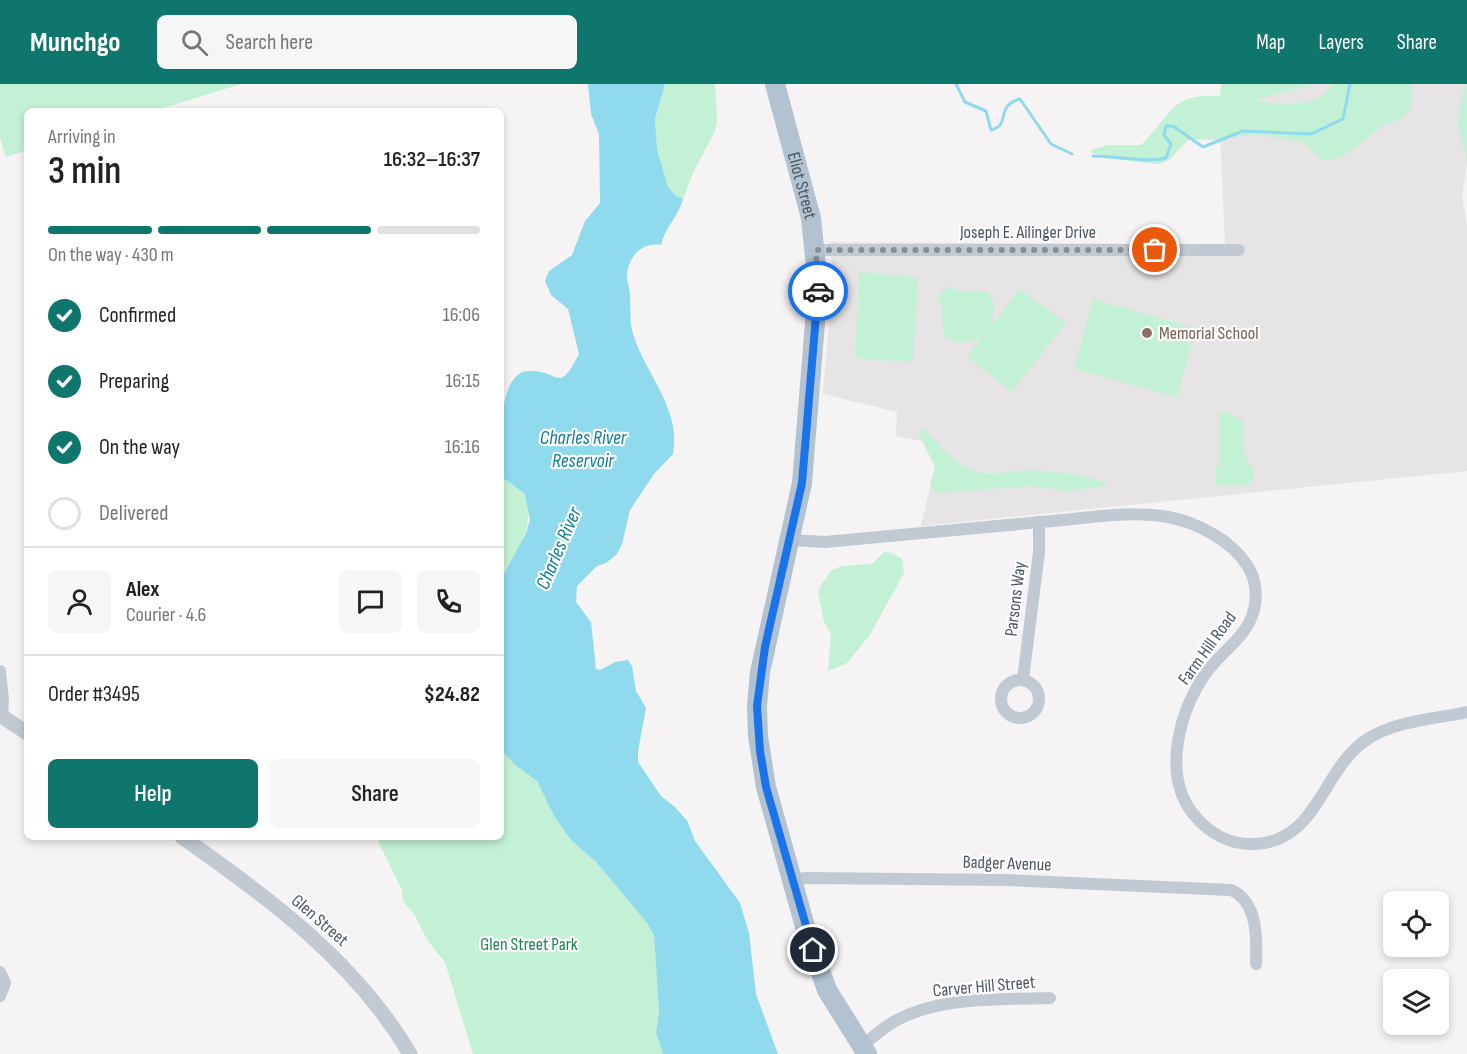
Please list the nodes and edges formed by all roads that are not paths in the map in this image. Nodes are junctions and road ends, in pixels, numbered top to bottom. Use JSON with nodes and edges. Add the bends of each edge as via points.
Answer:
{"nodes":[{"id":1,"x":775,"y":84,"type":"edge"},
{"id":2,"x":816,"y":250,"type":"junction"},
{"id":3,"x":1239,"y":250,"type":"dead end"},
{"id":4,"x":1039,"y":522,"type":"junction"},
{"id":5,"x":791,"y":540,"type":"junction"},
{"id":6,"x":0,"y":670,"type":"edge"},
{"id":7,"x":1023,"y":680,"type":"dead end"},
{"id":8,"x":1467,"y":712,"type":"edge"},
{"id":9,"x":1,"y":716,"type":"edge"},
{"id":10,"x":24,"y":731,"type":"edge"},
{"id":11,"x":186,"y":840,"type":"edge"},
{"id":12,"x":792,"y":880,"type":"junction"},
{"id":13,"x":1256,"y":964,"type":"dead end"},
{"id":14,"x":0,"y":972,"type":"edge"},
{"id":15,"x":0,"y":996,"type":"edge"},
{"id":16,"x":1050,"y":998,"type":"dead end"},
{"id":17,"x":864,"y":1050,"type":"edge"},
{"id":18,"x":410,"y":1054,"type":"edge"}],
"edges":[{"from":1,"to":2,"type":"main road","name":"Eliot Street"},
{"from":2,"to":3,"type":"street","name":"Joseph E. Ailinger Drive"},
{"from":2,"to":5,"type":"main road","name":"Eliot Street","via":[[817,304],[809,411],[802,483]]},
{"from":4,"to":5,"type":"street","name":"Farm Hill Road","via":[[825,542]]},
{"from":4,"to":7,"type":"street","name":"Parsons Way","via":[[1039,552]]},
{"from":4,"to":8,"type":"street","name":"Farm Hill Road","via":[[1128,515],[1167,517],[1212,534],[1248,566],[1255,585],[1252,615],[1243,633],[1197,687],[1184,717],[1177,753],[1179,785],[1187,804],[1202,823],[1222,838],[1255,844],[1280,839],[1309,816],[1343,763],[1368,739],[1389,729]]},
{"from":5,"to":12,"type":"main road","name":"Eliot Street","via":[[765,647],[757,706],[766,787]]},
{"from":6,"to":9,"type":"street"},
{"from":9,"to":10,"type":"street"},
{"from":11,"to":18,"type":"street","name":"Glen Street","via":[[268,900],[339,962],[366,989]]},
{"from":12,"to":13,"type":"street","name":"Badger Avenue","via":[[1007,880],[1237,892],[1249,906]]},
{"from":12,"to":17,"type":"main road","name":"Eliot Street","via":[[828,990]]},
{"from":14,"to":15,"type":"street","via":[[5,983]]},
{"from":16,"to":17,"type":"street","name":"Carver Hill Street","via":[[939,1005],[892,1022]]}]}
